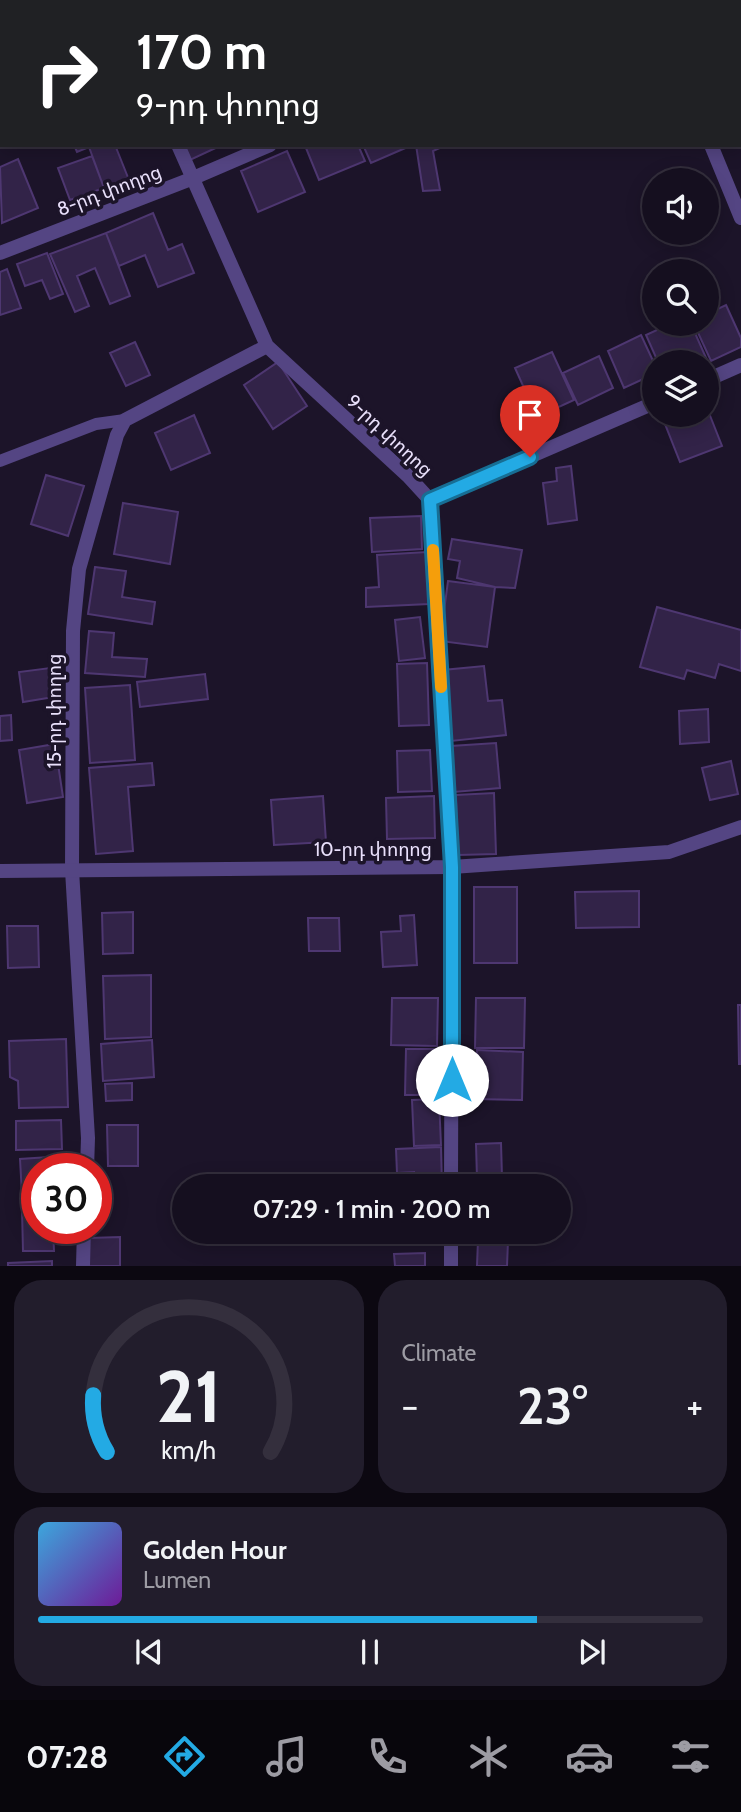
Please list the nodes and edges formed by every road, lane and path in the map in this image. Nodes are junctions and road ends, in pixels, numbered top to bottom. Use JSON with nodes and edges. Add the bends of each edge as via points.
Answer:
{"nodes":[{"id":1,"x":179,"y":147,"type":"edge"},
{"id":2,"x":265,"y":147,"type":"edge"},
{"id":3,"x":712,"y":147,"type":"edge"},
{"id":4,"x":191,"y":179,"type":"junction"},
{"id":5,"x":741,"y":218,"type":"edge"},
{"id":6,"x":0,"y":253,"type":"edge"},
{"id":7,"x":267,"y":346,"type":"junction"},
{"id":8,"x":741,"y":365,"type":"edge"},
{"id":9,"x":719,"y":375,"type":"edge"},
{"id":10,"x":642,"y":407,"type":"edge"},
{"id":11,"x":125,"y":420,"type":"junction"},
{"id":12,"x":0,"y":461,"type":"edge"},
{"id":13,"x":430,"y":500,"type":"junction"},
{"id":14,"x":741,"y":827,"type":"edge"},
{"id":15,"x":452,"y":867,"type":"junction"},
{"id":16,"x":72,"y":870,"type":"junction"},
{"id":17,"x":0,"y":871,"type":"edge"},
{"id":18,"x":88,"y":1153,"type":"edge"},
{"id":19,"x":451,"y":1174,"type":"edge"},
{"id":20,"x":84,"y":1244,"type":"edge"},
{"id":21,"x":451,"y":1244,"type":"edge"},
{"id":22,"x":83,"y":1266,"type":"edge"},
{"id":23,"x":451,"y":1266,"type":"edge"}],
"edges":[{"from":1,"to":4,"type":"street"},
{"from":2,"to":4,"type":"street","name":"8-րդ փողոց"},
{"from":3,"to":5,"type":"street"},
{"from":4,"to":6,"type":"street","name":"8-րդ փողոց"},
{"from":4,"to":7,"type":"street"},
{"from":7,"to":11,"type":"street"},
{"from":7,"to":13,"type":"street","name":"9-րդ փողոց"},
{"from":8,"to":9,"type":"street"},
{"from":10,"to":13,"type":"street","name":"9-րդ փողոց"},
{"from":11,"to":12,"type":"lane","via":[[96,424]]},
{"from":11,"to":16,"type":"street","name":"15-րդ փողոց","via":[[79,569],[73,631]]},
{"from":13,"to":15,"type":"street"},
{"from":14,"to":15,"type":"street","name":"10-րդ փողոց","via":[[668,852]]},
{"from":15,"to":16,"type":"street","name":"10-րդ փողոց"},
{"from":15,"to":19,"type":"street"},
{"from":16,"to":17,"type":"street","name":"10-րդ փողոց"},
{"from":16,"to":18,"type":"street","name":"15-րդ փողոց"},
{"from":20,"to":22,"type":"street"},
{"from":21,"to":23,"type":"street"}]}
